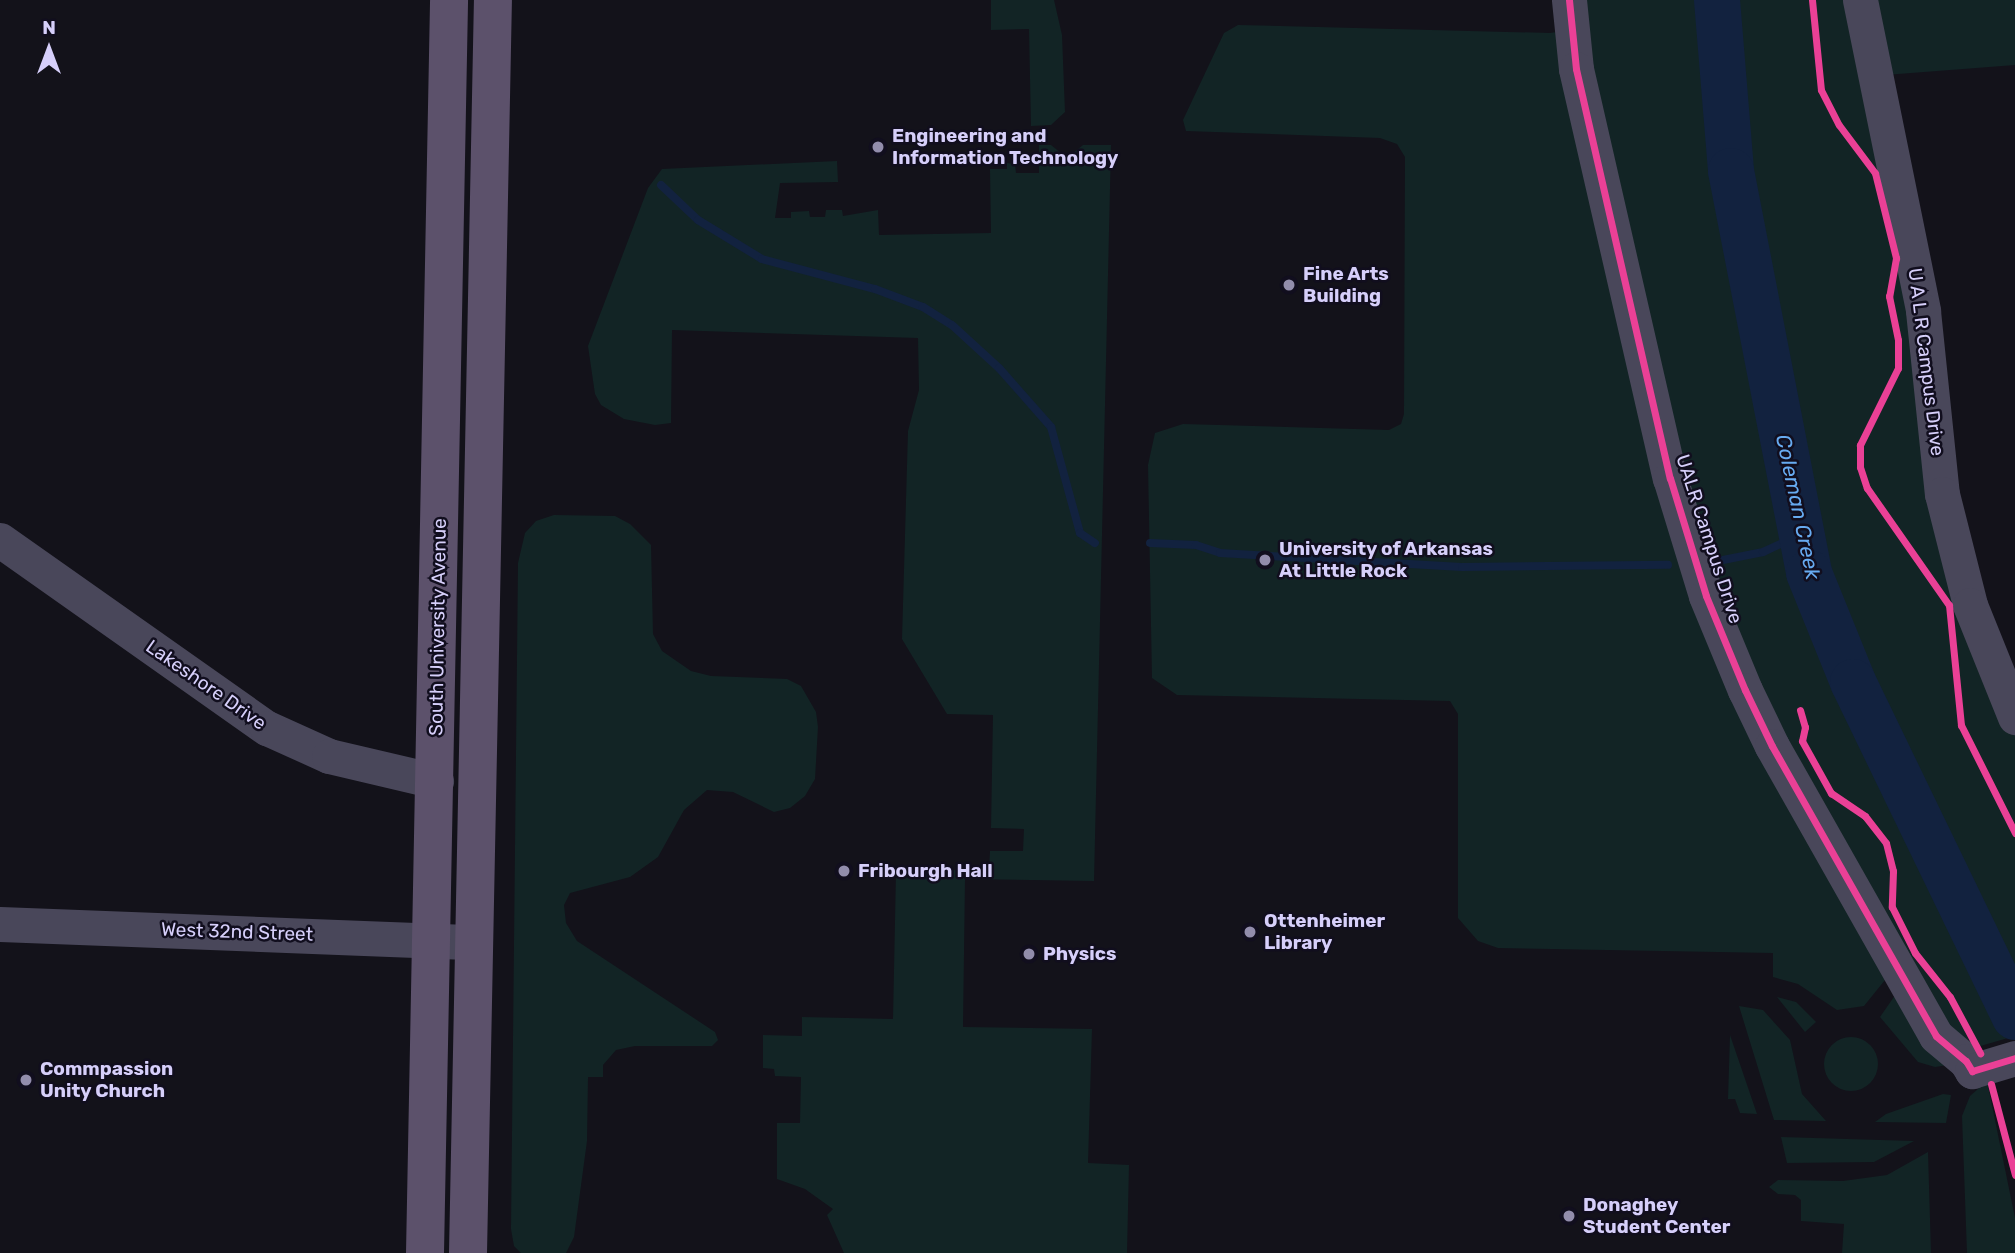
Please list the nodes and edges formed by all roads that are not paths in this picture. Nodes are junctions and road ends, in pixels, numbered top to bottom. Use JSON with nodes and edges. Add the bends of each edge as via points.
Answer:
{"nodes":[{"id":1,"x":449,"y":0,"type":"edge"},
{"id":2,"x":493,"y":0,"type":"edge"},
{"id":3,"x":1569,"y":0,"type":"edge"},
{"id":4,"x":1860,"y":0,"type":"edge"},
{"id":5,"x":0,"y":540,"type":"edge"},
{"id":6,"x":2015,"y":717,"type":"edge"},
{"id":7,"x":436,"y":781,"type":"junction"},
{"id":8,"x":0,"y":924,"type":"edge"},
{"id":9,"x":432,"y":940,"type":"junction"},
{"id":10,"x":474,"y":942,"type":"junction"},
{"id":11,"x":2015,"y":1058,"type":"edge"},
{"id":12,"x":425,"y":1253,"type":"edge"},
{"id":13,"x":468,"y":1253,"type":"edge"}],
"edges":[{"from":1,"to":7,"type":"main road","name":"South University Avenue"},
{"from":2,"to":10,"type":"main road"},
{"from":3,"to":11,"type":"street","name":"UALR Campus Drive","via":[[1576,69],[1625,285],[1670,478],[1706,596],[1772,746],[1936,1036],[1966,1060],[1972,1071]]},
{"from":4,"to":6,"type":"street","name":"U A L R Campus Drive","via":[[1923,311],[1942,494],[1970,605]]},
{"from":5,"to":7,"type":"street","name":"Lakeshore Drive","via":[[267,728],[329,756]]},
{"from":7,"to":9,"type":"main road","name":"South University Avenue"},
{"from":8,"to":9,"type":"street","name":"West 32nd Street"},
{"from":9,"to":10,"type":"street","name":"West 32nd Street"},
{"from":9,"to":12,"type":"main road","name":"South University Avenue"},
{"from":10,"to":13,"type":"main road"}]}
